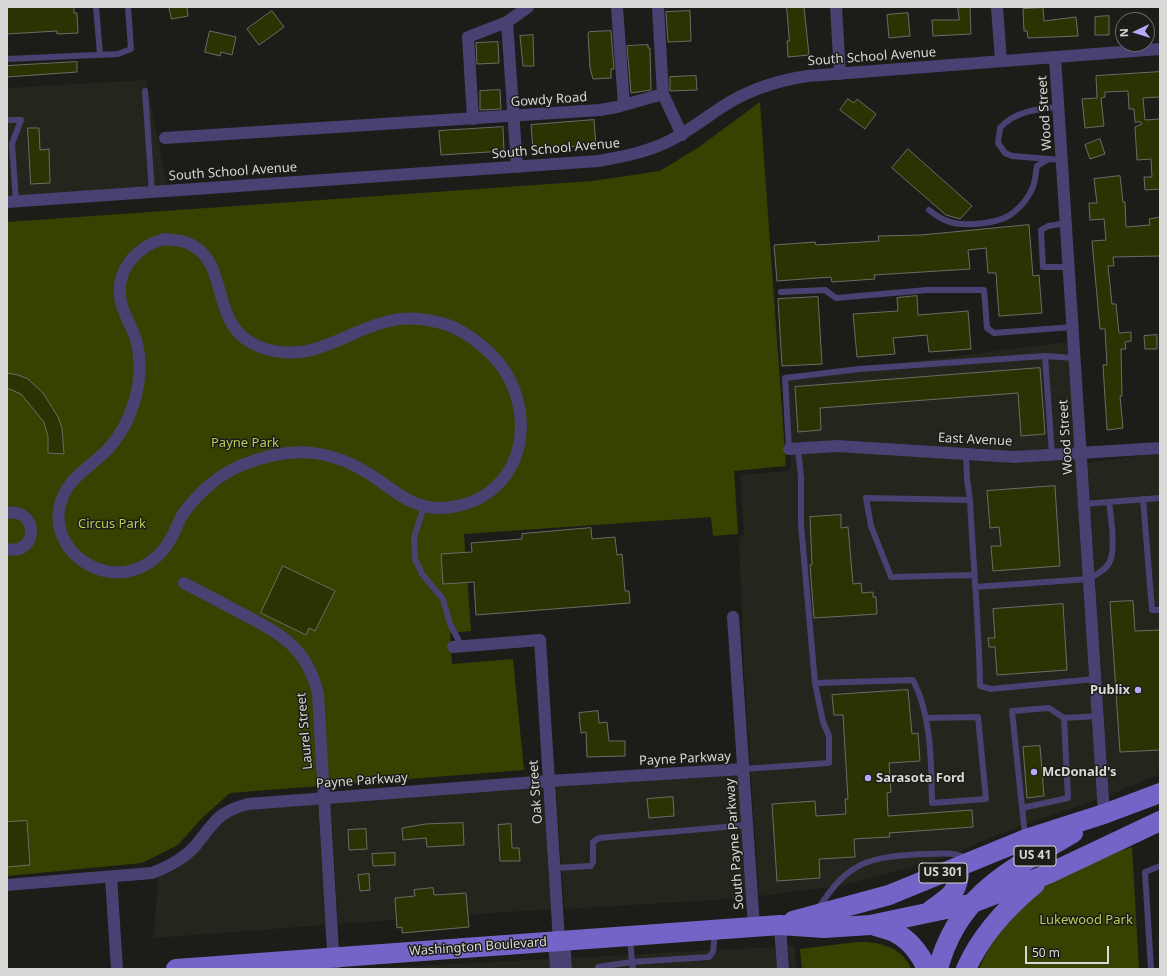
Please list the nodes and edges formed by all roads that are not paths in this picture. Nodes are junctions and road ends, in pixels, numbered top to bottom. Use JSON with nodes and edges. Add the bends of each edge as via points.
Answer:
{"nodes":[{"id":1,"x":96,"y":7,"type":"edge"},
{"id":2,"x":128,"y":7,"type":"edge"},
{"id":3,"x":528,"y":7,"type":"edge"},
{"id":4,"x":617,"y":7,"type":"edge"},
{"id":5,"x":658,"y":7,"type":"edge"},
{"id":6,"x":836,"y":7,"type":"edge"},
{"id":7,"x":997,"y":7,"type":"edge"},
{"id":8,"x":507,"y":22,"type":"junction"},
{"id":9,"x":1160,"y":49,"type":"edge"},
{"id":10,"x":100,"y":54,"type":"junction"},
{"id":11,"x":1056,"y":57,"type":"junction"},
{"id":12,"x":7,"y":58,"type":"edge"},
{"id":13,"x":1001,"y":61,"type":"junction"},
{"id":14,"x":840,"y":74,"type":"junction"},
{"id":15,"x":145,"y":91,"type":"dead end"},
{"id":16,"x":663,"y":94,"type":"junction"},
{"id":17,"x":624,"y":106,"type":"junction"},
{"id":18,"x":1059,"y":107,"type":"junction"},
{"id":19,"x":514,"y":117,"type":"junction"},
{"id":20,"x":473,"y":119,"type":"junction"},
{"id":21,"x":7,"y":120,"type":"edge"},
{"id":22,"x":682,"y":135,"type":"junction"},
{"id":23,"x":165,"y":138,"type":"dead end"},
{"id":24,"x":10,"y":144,"type":"edge"},
{"id":25,"x":1047,"y":160,"type":"junction"},
{"id":26,"x":1062,"y":160,"type":"junction"},
{"id":27,"x":518,"y":167,"type":"junction"},
{"id":28,"x":10,"y":177,"type":"edge"},
{"id":29,"x":152,"y":192,"type":"junction"},
{"id":30,"x":12,"y":202,"type":"edge"},
{"id":31,"x":929,"y":210,"type":"dead end"},
{"id":32,"x":1066,"y":224,"type":"junction"},
{"id":33,"x":1069,"y":267,"type":"junction"},
{"id":34,"x":781,"y":292,"type":"dead end"},
{"id":35,"x":1073,"y":327,"type":"junction"},
{"id":36,"x":1045,"y":356,"type":"junction"},
{"id":37,"x":1075,"y":358,"type":"junction"},
{"id":38,"x":1160,"y":448,"type":"edge"},
{"id":39,"x":794,"y":449,"type":"junction"},
{"id":40,"x":1081,"y":453,"type":"junction"},
{"id":41,"x":966,"y":454,"type":"junction"},
{"id":42,"x":1052,"y":455,"type":"junction"},
{"id":43,"x":1160,"y":498,"type":"edge"},
{"id":44,"x":1143,"y":499,"type":"junction"},
{"id":45,"x":970,"y":500,"type":"junction"},
{"id":46,"x":1109,"y":502,"type":"junction"},
{"id":47,"x":1084,"y":504,"type":"junction"},
{"id":48,"x":424,"y":506,"type":"junction"},
{"id":49,"x":7,"y":513,"type":"edge"},
{"id":50,"x":7,"y":549,"type":"edge"},
{"id":51,"x":974,"y":575,"type":"junction"},
{"id":52,"x":1089,"y":579,"type":"junction"},
{"id":53,"x":184,"y":583,"type":"dead end"},
{"id":54,"x":975,"y":587,"type":"junction"},
{"id":55,"x":1160,"y":610,"type":"edge"},
{"id":56,"x":733,"y":617,"type":"dead end"},
{"id":57,"x":457,"y":647,"type":"joint"},
{"id":58,"x":1095,"y":679,"type":"junction"},
{"id":59,"x":815,"y":683,"type":"junction"},
{"id":60,"x":1098,"y":716,"type":"junction"},
{"id":61,"x":926,"y":718,"type":"junction"},
{"id":62,"x":1064,"y":718,"type":"junction"},
{"id":63,"x":744,"y":769,"type":"junction"},
{"id":64,"x":550,"y":781,"type":"junction"},
{"id":65,"x":1160,"y":793,"type":"edge"},
{"id":66,"x":324,"y":798,"type":"junction"},
{"id":67,"x":1022,"y":808,"type":"junction"},
{"id":68,"x":1104,"y":814,"type":"junction"},
{"id":69,"x":1160,"y":821,"type":"edge"},
{"id":70,"x":748,"y":825,"type":"junction"},
{"id":71,"x":1026,"y":839,"type":"junction"},
{"id":72,"x":966,"y":864,"type":"junction"},
{"id":73,"x":1160,"y":866,"type":"edge"},
{"id":74,"x":555,"y":868,"type":"junction"},
{"id":75,"x":1048,"y":874,"type":"junction"},
{"id":76,"x":111,"y":877,"type":"junction"},
{"id":77,"x":7,"y":884,"type":"edge"},
{"id":78,"x":970,"y":904,"type":"junction"},
{"id":79,"x":815,"y":914,"type":"junction"},
{"id":80,"x":925,"y":915,"type":"junction"},
{"id":81,"x":870,"y":924,"type":"junction"},
{"id":82,"x":780,"y":925,"type":"junction"},
{"id":83,"x":754,"y":927,"type":"junction"},
{"id":84,"x":715,"y":930,"type":"junction"},
{"id":85,"x":630,"y":936,"type":"junction"},
{"id":86,"x":559,"y":941,"type":"junction"},
{"id":87,"x":632,"y":962,"type":"junction"},
{"id":88,"x":333,"y":963,"type":"edge"},
{"id":89,"x":117,"y":969,"type":"edge"},
{"id":90,"x":176,"y":969,"type":"edge"},
{"id":91,"x":556,"y":969,"type":"edge"},
{"id":92,"x":566,"y":969,"type":"edge"},
{"id":93,"x":598,"y":969,"type":"edge"},
{"id":94,"x":632,"y":969,"type":"edge"},
{"id":95,"x":783,"y":969,"type":"edge"},
{"id":96,"x":927,"y":969,"type":"edge"},
{"id":97,"x":938,"y":969,"type":"edge"},
{"id":98,"x":966,"y":969,"type":"edge"},
{"id":99,"x":1151,"y":969,"type":"edge"}],
"edges":[{"from":1,"to":10,"type":"lane"},
{"from":2,"to":10,"type":"lane","via":[[131,49],[118,54]]},
{"from":3,"to":8,"type":"street"},
{"from":4,"to":17,"type":"street"},
{"from":5,"to":16,"type":"street"},
{"from":6,"to":14,"type":"street"},
{"from":7,"to":13,"type":"street"},
{"from":8,"to":19,"type":"street"},
{"from":8,"to":20,"type":"street","via":[[468,36]]},
{"from":9,"to":11,"type":"street","name":"South School Avenue"},
{"from":10,"to":12,"type":"lane"},
{"from":11,"to":13,"type":"street","name":"South School Avenue"},
{"from":11,"to":18,"type":"street","name":"Wood Street"},
{"from":13,"to":14,"type":"street","name":"South School Avenue"},
{"from":14,"to":22,"type":"street","name":"South School Avenue","via":[[808,76],[766,85],[730,102]]},
{"from":15,"to":29,"type":"lane"},
{"from":16,"to":17,"type":"street","name":"Gowdy Road"},
{"from":16,"to":22,"type":"street"},
{"from":17,"to":19,"type":"street","name":"Gowdy Road"},
{"from":18,"to":25,"type":"lane","via":[[1016,115],[1000,128],[998,143],[1005,153],[1019,158]]},
{"from":18,"to":26,"type":"street","name":"Wood Street"},
{"from":19,"to":20,"type":"street","name":"Gowdy Road"},
{"from":19,"to":27,"type":"street"},
{"from":20,"to":23,"type":"street","name":"Gowdy Road"},
{"from":21,"to":24,"type":"lane","via":[[20,120]]},
{"from":22,"to":27,"type":"street","name":"South School Avenue","via":[[646,151],[623,157]]},
{"from":24,"to":28,"type":"lane"},
{"from":25,"to":26,"type":"lane"},
{"from":25,"to":31,"type":"lane","via":[[1037,166],[1035,182],[1030,193],[1014,213],[1003,218],[981,223],[957,223],[944,220]]},
{"from":26,"to":32,"type":"street","name":"Wood Street"},
{"from":27,"to":29,"type":"street","name":"South School Avenue"},
{"from":28,"to":30,"type":"lane"},
{"from":29,"to":30,"type":"street","name":"South School Avenue"},
{"from":32,"to":33,"type":"street","name":"Wood Street"},
{"from":32,"to":33,"type":"lane","via":[[1048,226],[1041,230],[1043,267]]},
{"from":33,"to":35,"type":"street","name":"Wood Street"},
{"from":34,"to":35,"type":"lane","via":[[825,290],[836,298],[927,290],[984,290],[987,328],[994,333]]},
{"from":35,"to":37,"type":"street","name":"Wood Street"},
{"from":36,"to":37,"type":"lane"},
{"from":36,"to":39,"type":"lane","via":[[859,369],[786,378]]},
{"from":36,"to":42,"type":"lane"},
{"from":37,"to":40,"type":"street","name":"Wood Street"},
{"from":38,"to":40,"type":"street","name":"East Avenue"},
{"from":39,"to":41,"type":"street","name":"East Avenue","via":[[837,446]]},
{"from":39,"to":59,"type":"lane","via":[[801,477],[801,525]]},
{"from":40,"to":42,"type":"street","name":"East Avenue"},
{"from":40,"to":47,"type":"street","name":"Wood Street"},
{"from":41,"to":42,"type":"street","name":"East Avenue","via":[[1015,457]]},
{"from":41,"to":45,"type":"lane"},
{"from":43,"to":44,"type":"lane"},
{"from":44,"to":46,"type":"lane"},
{"from":44,"to":55,"type":"lane","via":[[1152,610]]},
{"from":45,"to":51,"type":"lane"},
{"from":45,"to":51,"type":"lane","via":[[866,498],[871,526],[891,577]]},
{"from":46,"to":47,"type":"lane"},
{"from":46,"to":52,"type":"lane","via":[[1112,537],[1110,561],[1104,569]]},
{"from":47,"to":52,"type":"street","name":"Wood Street"},
{"from":48,"to":48,"type":"street","via":[[460,506],[477,500],[497,488],[514,464],[518,448],[521,434],[518,406],[508,377],[488,352],[467,333],[442,323],[413,318],[388,321],[330,345],[282,353],[256,345],[238,332],[223,307],[212,264],[202,252],[184,242],[164,239],[151,243],[128,262],[121,279],[119,294],[137,345],[139,379],[128,422],[110,447],[74,480],[64,493],[60,506],[61,530],[68,548],[74,554],[101,570],[120,573],[138,570],[152,562],[161,552],[182,516],[213,482],[239,466],[292,451],[320,454],[355,464],[405,498]]},
{"from":48,"to":57,"type":"lane","via":[[414,538],[415,559],[422,574],[443,599]]},
{"from":49,"to":50,"type":"street","via":[[14,512],[26,518],[31,533],[27,544],[22,548]]},
{"from":51,"to":54,"type":"lane"},
{"from":52,"to":54,"type":"lane"},
{"from":52,"to":58,"type":"street","name":"Wood Street"},
{"from":53,"to":66,"type":"street","name":"Laurel Street","via":[[277,632],[303,659],[318,694]]},
{"from":54,"to":58,"type":"lane","via":[[980,686],[991,689]]},
{"from":56,"to":63,"type":"street","name":"South Payne Parkway"},
{"from":57,"to":64,"type":"street","name":"Oak Street","via":[[540,640]]},
{"from":58,"to":60,"type":"street","name":"Wood Street"},
{"from":59,"to":61,"type":"lane","via":[[913,680]]},
{"from":59,"to":63,"type":"lane","via":[[823,722],[829,736],[829,763]]},
{"from":60,"to":62,"type":"lane"},
{"from":60,"to":68,"type":"street","name":"Wood Street"},
{"from":61,"to":61,"type":"lane","via":[[932,803],[986,799],[978,717]]},
{"from":62,"to":67,"type":"lane","via":[[1068,798]]},
{"from":62,"to":67,"type":"lane","via":[[1049,708],[1012,711]]},
{"from":63,"to":64,"type":"street","name":"Payne Parkway"},
{"from":63,"to":70,"type":"street","name":"South Payne Parkway"},
{"from":64,"to":66,"type":"street","name":"Payne Parkway"},
{"from":64,"to":74,"type":"street","name":"Oak Street"},
{"from":65,"to":68,"type":"main road","number":"US 41"},
{"from":66,"to":76,"type":"street","name":"Payne Parkway","via":[[231,808],[218,817],[195,846],[170,867],[152,873]]},
{"from":66,"to":88,"type":"street","name":"Laurel Street"},
{"from":67,"to":71,"type":"lane"},
{"from":68,"to":71,"type":"main road","name":"Washington Boulevard","number":"US 301"},
{"from":68,"to":78,"type":"main road","number":"US 41","via":[[1008,872]]},
{"from":69,"to":75,"type":"main road","number":"US 41"},
{"from":70,"to":74,"type":"lane","via":[[599,838],[593,842],[591,866]]},
{"from":70,"to":83,"type":"street","name":"South Payne Parkway"},
{"from":71,"to":72,"type":"main road","name":"Washington Boulevard","number":"US 301"},
{"from":72,"to":79,"type":"main road","name":"Washington Boulevard","number":"US 301","via":[[889,894]]},
{"from":72,"to":79,"type":"lane","via":[[957,853],[887,856],[870,860],[844,876],[829,892]]},
{"from":72,"to":80,"type":"main road","via":[[956,889],[949,898]]},
{"from":73,"to":99,"type":"lane","via":[[1145,872]]},
{"from":74,"to":86,"type":"street","name":"Oak Street"},
{"from":75,"to":78,"type":"main road","name":"Washington Boulevard","number":"US 301"},
{"from":75,"to":98,"type":"main road","number":"US 41","via":[[1004,913],[974,951]]},
{"from":76,"to":77,"type":"street","name":"Payne Parkway"},
{"from":76,"to":89,"type":"street"},
{"from":78,"to":80,"type":"main road","name":"Washington Boulevard","number":"US 301"},
{"from":78,"to":97,"type":"main road","number":"US 41","via":[[949,938]]},
{"from":79,"to":82,"type":"main road","name":"Washington Boulevard","number":"US 301"},
{"from":80,"to":81,"type":"main road","name":"Washington Boulevard","number":"US 301"},
{"from":81,"to":82,"type":"main road","name":"Washington Boulevard","number":"US 301","via":[[824,928]]},
{"from":81,"to":96,"type":"main road","via":[[897,933],[922,958]]},
{"from":82,"to":83,"type":"main road","name":"Washington Boulevard","number":"US 301"},
{"from":82,"to":95,"type":"street"},
{"from":83,"to":84,"type":"main road","name":"Washington Boulevard","number":"US 301"},
{"from":84,"to":85,"type":"main road","name":"Washington Boulevard","number":"US 301"},
{"from":84,"to":87,"type":"lane","via":[[713,952],[708,957]]},
{"from":85,"to":86,"type":"main road","name":"Washington Boulevard","number":"US 301"},
{"from":85,"to":87,"type":"lane"},
{"from":86,"to":88,"type":"main road","name":"Washington Boulevard","number":"US 301"},
{"from":86,"to":91,"type":"street"},
{"from":86,"to":92,"type":"street"},
{"from":87,"to":93,"type":"lane"},
{"from":87,"to":94,"type":"lane"},
{"from":88,"to":90,"type":"main road","name":"Washington Boulevard","number":"US 301"}]}
